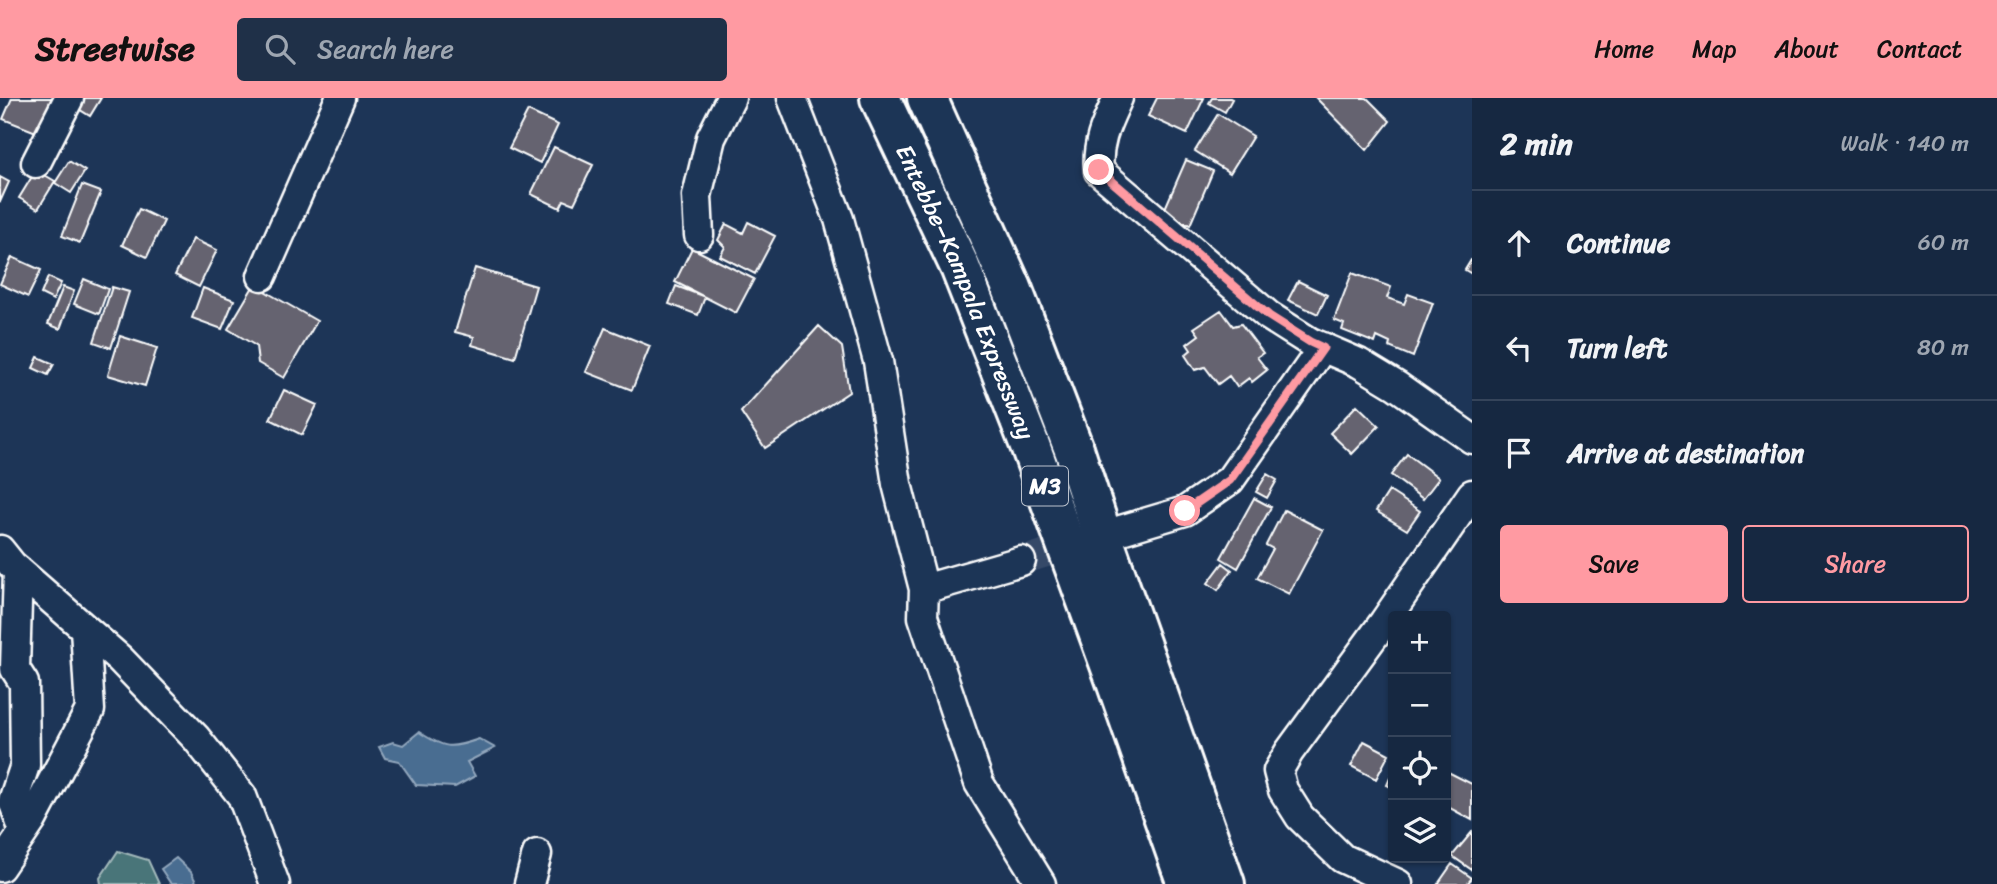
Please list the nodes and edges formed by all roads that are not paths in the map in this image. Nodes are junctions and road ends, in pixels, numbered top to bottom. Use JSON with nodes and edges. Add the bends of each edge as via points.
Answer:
{"nodes":[{"id":1,"x":69,"y":98,"type":"edge"},
{"id":2,"x":340,"y":98,"type":"edge"},
{"id":3,"x":731,"y":98,"type":"edge"},
{"id":4,"x":792,"y":98,"type":"edge"},
{"id":5,"x":880,"y":98,"type":"edge"},
{"id":6,"x":927,"y":98,"type":"edge"},
{"id":7,"x":1118,"y":98,"type":"edge"},
{"id":8,"x":36,"y":163,"type":"dead end"},
{"id":9,"x":699,"y":235,"type":"dead end"},
{"id":10,"x":262,"y":276,"type":"dead end"},
{"id":11,"x":1323,"y":348,"type":"junction"},
{"id":12,"x":1472,"y":439,"type":"edge"},
{"id":13,"x":1472,"y":494,"type":"edge"},
{"id":14,"x":1122,"y":530,"type":"dead end"},
{"id":15,"x":1021,"y":561,"type":"tunnel mouth"},
{"id":16,"x":7,"y":563,"type":"edge"},
{"id":17,"x":924,"y":589,"type":"junction"},
{"id":18,"x":85,"y":629,"type":"junction"},
{"id":19,"x":0,"y":667,"type":"edge"},
{"id":20,"x":24,"y":683,"type":"junction"},
{"id":21,"x":24,"y":831,"type":"junction"},
{"id":22,"x":537,"y":854,"type":"dead end"},
{"id":23,"x":0,"y":867,"type":"edge"},
{"id":24,"x":275,"y":884,"type":"edge"},
{"id":25,"x":529,"y":884,"type":"edge"},
{"id":26,"x":1041,"y":884,"type":"edge"},
{"id":27,"x":1187,"y":884,"type":"edge"},
{"id":28,"x":1225,"y":884,"type":"edge"},
{"id":29,"x":1398,"y":884,"type":"edge"}],
"edges":[{"from":1,"to":8,"type":"street"},
{"from":2,"to":10,"type":"street"},
{"from":3,"to":9,"type":"street","via":[[711,138],[696,196]]},
{"from":4,"to":17,"type":"street","via":[[839,219],[878,361],[897,484]]},
{"from":5,"to":27,"type":"highway","name":"Entebbe–Kampala Expressway","number":"M3","via":[[960,267],[1031,448]]},
{"from":6,"to":28,"type":"highway","name":"Entebbe–Kampala Expressway","number":"M3","via":[[1012,288],[1070,439]]},
{"from":7,"to":11,"type":"street","via":[[1100,140],[1099,170],[1269,316]]},
{"from":11,"to":12,"type":"street","via":[[1397,386]]},
{"from":11,"to":14,"type":"street","via":[[1230,480],[1185,511]]},
{"from":13,"to":29,"type":"street","via":[[1278,771],[1283,790],[1300,817],[1342,858]]},
{"from":15,"to":17,"type":"street"},
{"from":16,"to":18,"type":"street"},
{"from":16,"to":20,"type":"street","via":[[15,669]]},
{"from":17,"to":26,"type":"street","via":[[923,617],[979,783]]},
{"from":18,"to":21,"type":"street","via":[[90,710]]},
{"from":18,"to":24,"type":"street","via":[[196,738],[242,796]]},
{"from":19,"to":20,"type":"street"},
{"from":20,"to":21,"type":"street","via":[[24,765],[13,801]]},
{"from":21,"to":23,"type":"street"},
{"from":22,"to":25,"type":"street"}]}
